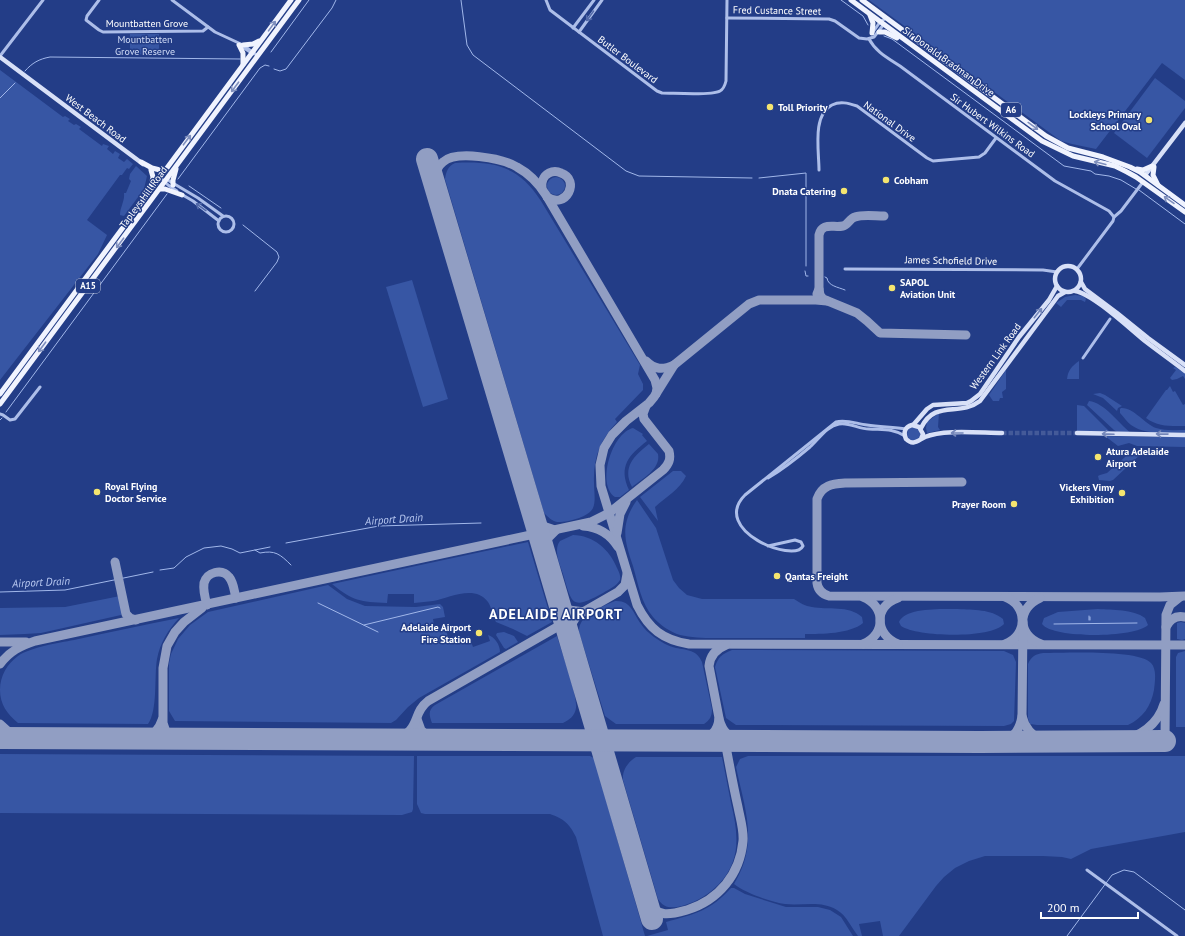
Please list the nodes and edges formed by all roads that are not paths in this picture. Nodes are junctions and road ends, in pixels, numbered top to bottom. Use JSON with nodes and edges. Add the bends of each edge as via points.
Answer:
{"nodes":[{"id":1,"x":43,"y":0,"type":"edge"},
{"id":2,"x":99,"y":0,"type":"edge"},
{"id":3,"x":172,"y":0,"type":"edge"},
{"id":4,"x":291,"y":0,"type":"edge"},
{"id":5,"x":299,"y":0,"type":"edge"},
{"id":6,"x":546,"y":0,"type":"edge"},
{"id":7,"x":594,"y":0,"type":"edge"},
{"id":8,"x":602,"y":0,"type":"edge"},
{"id":9,"x":727,"y":0,"type":"edge"},
{"id":10,"x":851,"y":0,"type":"edge"},
{"id":11,"x":862,"y":0,"type":"edge"},
{"id":12,"x":868,"y":12,"type":"junction"},
{"id":13,"x":727,"y":18,"type":"junction"},
{"id":14,"x":886,"y":18,"type":"junction"},
{"id":15,"x":882,"y":23,"type":"junction"},
{"id":16,"x":208,"y":27,"type":"junction"},
{"id":17,"x":573,"y":28,"type":"junction"},
{"id":18,"x":579,"y":32,"type":"junction"},
{"id":19,"x":879,"y":32,"type":"junction"},
{"id":20,"x":872,"y":33,"type":"junction"},
{"id":21,"x":869,"y":38,"type":"junction"},
{"id":22,"x":262,"y":39,"type":"junction"},
{"id":23,"x":241,"y":45,"type":"junction"},
{"id":24,"x":917,"y":48,"type":"junction"},
{"id":25,"x":252,"y":52,"type":"junction"},
{"id":26,"x":258,"y":56,"type":"junction"},
{"id":27,"x":0,"y":57,"type":"edge"},
{"id":28,"x":0,"y":61,"type":"edge"},
{"id":29,"x":243,"y":65,"type":"junction"},
{"id":30,"x":21,"y":73,"type":"junction"},
{"id":31,"x":1185,"y":123,"type":"edge"},
{"id":32,"x":996,"y":138,"type":"junction"},
{"id":33,"x":180,"y":161,"type":"junction"},
{"id":34,"x":141,"y":162,"type":"junction"},
{"id":35,"x":1153,"y":167,"type":"junction"},
{"id":36,"x":1132,"y":168,"type":"junction"},
{"id":37,"x":151,"y":170,"type":"junction"},
{"id":38,"x":819,"y":170,"type":"dead end"},
{"id":39,"x":164,"y":171,"type":"junction"},
{"id":40,"x":1146,"y":176,"type":"junction"},
{"id":41,"x":160,"y":177,"type":"junction"},
{"id":42,"x":1136,"y":177,"type":"junction"},
{"id":43,"x":166,"y":181,"type":"junction"},
{"id":44,"x":1143,"y":182,"type":"junction"},
{"id":45,"x":173,"y":185,"type":"junction"},
{"id":46,"x":1159,"y":186,"type":"junction"},
{"id":47,"x":151,"y":189,"type":"junction"},
{"id":48,"x":160,"y":189,"type":"junction"},
{"id":49,"x":1152,"y":189,"type":"junction"},
{"id":50,"x":182,"y":195,"type":"junction"},
{"id":51,"x":1185,"y":205,"type":"edge"},
{"id":52,"x":1185,"y":212,"type":"edge"},
{"id":53,"x":223,"y":216,"type":"junction"},
{"id":54,"x":1114,"y":216,"type":"junction"},
{"id":55,"x":219,"y":221,"type":"junction"},
{"id":56,"x":845,"y":269,"type":"dead end"},
{"id":57,"x":1077,"y":269,"type":"junction"},
{"id":58,"x":1057,"y":272,"type":"junction"},
{"id":59,"x":1082,"y":282,"type":"junction"},
{"id":60,"x":1057,"y":286,"type":"junction"},
{"id":61,"x":1075,"y":291,"type":"junction"},
{"id":62,"x":1065,"y":292,"type":"junction"},
{"id":63,"x":1113,"y":315,"type":"junction"},
{"id":64,"x":1083,"y":358,"type":"dead end"},
{"id":65,"x":1185,"y":365,"type":"edge"},
{"id":66,"x":1185,"y":370,"type":"edge"},
{"id":67,"x":40,"y":387,"type":"dead end"},
{"id":68,"x":0,"y":394,"type":"edge"},
{"id":69,"x":0,"y":404,"type":"edge"},
{"id":70,"x":0,"y":411,"type":"edge"},
{"id":71,"x":2,"y":414,"type":"edge"},
{"id":72,"x":914,"y":424,"type":"junction"},
{"id":73,"x":921,"y":428,"type":"junction"},
{"id":74,"x":906,"y":429,"type":"junction"},
{"id":75,"x":1002,"y":433,"type":"tunnel mouth"},
{"id":76,"x":1077,"y":434,"type":"tunnel mouth"},
{"id":77,"x":1185,"y":435,"type":"edge"},
{"id":78,"x":905,"y":436,"type":"junction"},
{"id":79,"x":921,"y":439,"type":"junction"},
{"id":80,"x":763,"y":481,"type":"junction"},
{"id":81,"x":768,"y":546,"type":"junction"},
{"id":82,"x":1087,"y":870,"type":"dead end"},
{"id":83,"x":1177,"y":936,"type":"edge"}],
"edges":[{"from":1,"to":27,"type":"street"},
{"from":2,"to":16,"type":"street","name":"Mountbatten Grove","via":[[86,20],[99,30],[204,31]]},
{"from":3,"to":16,"type":"street"},
{"from":22,"to":4,"type":"main road","name":"Tapleys Hill Road","number":"A15","one_way":true},
{"from":5,"to":26,"type":"main road","name":"Tapleys Hill Road","number":"A15"},
{"from":6,"to":17,"type":"street","name":"Butler Boulevard","via":[[550,10]]},
{"from":7,"to":17,"type":"street"},
{"from":8,"to":18,"type":"street","one_way":true},
{"from":9,"to":13,"type":"street","name":"Butler Boulevard"},
{"from":10,"to":12,"type":"main road","name":"Sir Donald Bradman Drive","number":"A6"},
{"from":11,"to":14,"type":"main road","name":"Sir Donald Bradman Drive","number":"A6"},
{"from":12,"to":15,"type":"main road","name":"Sir Donald Bradman Drive","number":"A6"},
{"from":12,"to":20,"type":"main road","via":[[873,23]]},
{"from":13,"to":18,"type":"street","name":"Butler Boulevard","via":[[726,81],[722,90],[713,94],[662,93]]},
{"from":13,"to":21,"type":"street","name":"Fred Custance Street","via":[[829,19],[863,40]]},
{"from":14,"to":15,"type":"street"},
{"from":14,"to":36,"type":"main road","name":"Sir Donald Bradman Drive","number":"A6","one_way":true,"via":[[1053,141]]},
{"from":15,"to":19,"type":"street"},
{"from":15,"to":20,"type":"street"},
{"from":15,"to":24,"type":"main road","name":"Sir Donald Bradman Drive","number":"A6"},
{"from":16,"to":23,"type":"street"},
{"from":17,"to":18,"type":"street","name":"Butler Boulevard"},
{"from":19,"to":21,"type":"street"},
{"from":19,"to":24,"type":"main road","via":[[893,35],[908,46]]},
{"from":20,"to":21,"type":"street"},
{"from":21,"to":32,"type":"street","name":"Sir Hubert Wilkins Road","via":[[881,54]]},
{"from":22,"to":23,"type":"main road","via":[[253,44]]},
{"from":22,"to":25,"type":"main road","name":"Tapleys Hill Road","number":"A15"},
{"from":23,"to":25,"type":"street"},
{"from":23,"to":29,"type":"main road"},
{"from":42,"to":24,"type":"main road","name":"Sir Donald Bradman Drive","number":"A6","one_way":true,"via":[[1115,166],[1074,156],[1050,146]]},
{"from":25,"to":26,"type":"street"},
{"from":25,"to":29,"type":"main road","name":"Tapleys Hill Road","number":"A15"},
{"from":26,"to":33,"type":"main road","name":"Tapleys Hill Road","number":"A15","one_way":true},
{"from":27,"to":30,"type":"street","name":"West Beach Road"},
{"from":28,"to":30,"type":"street","name":"West Beach Road"},
{"from":39,"to":29,"type":"main road","name":"Tapleys Hill Road","number":"A15","one_way":true},
{"from":30,"to":34,"type":"street","name":"West Beach Road"},
{"from":31,"to":35,"type":"street"},
{"from":32,"to":38,"type":"street","name":"National Drive","via":[[979,157],[933,161],[857,106],[845,102],[838,103],[825,110],[820,120]]},
{"from":32,"to":54,"type":"street","name":"Sir Hubert Wilkins Road","via":[[1055,181]]},
{"from":33,"to":43,"type":"main road","name":"Tapleys Hill Road","number":"A15"},
{"from":33,"to":45,"type":"main road"},
{"from":34,"to":37,"type":"street","name":"West Beach Road"},
{"from":34,"to":39,"type":"main road"},
{"from":35,"to":36,"type":"main road","via":[[1143,170]]},
{"from":35,"to":40,"type":"street"},
{"from":35,"to":46,"type":"main road","via":[[1153,175]]},
{"from":36,"to":40,"type":"main road","name":"Sir Donald Bradman Drive","number":"A6"},
{"from":37,"to":41,"type":"street","name":"West Beach Road"},
{"from":37,"to":47,"type":"main road"},
{"from":39,"to":41,"type":"main road","name":"Tapleys Hill Road","number":"A15"},
{"from":40,"to":42,"type":"main road"},
{"from":40,"to":46,"type":"main road","name":"Sir Donald Bradman Drive","number":"A6"},
{"from":40,"to":49,"type":"main road"},
{"from":41,"to":43,"type":"street"},
{"from":41,"to":47,"type":"main road","name":"Tapleys Hill Road","number":"A15"},
{"from":42,"to":44,"type":"main road","name":"Sir Donald Bradman Drive","number":"A6"},
{"from":43,"to":45,"type":"street"},
{"from":43,"to":48,"type":"main road","name":"Tapleys Hill Road","number":"A15"},
{"from":43,"to":50,"type":"street"},
{"from":44,"to":49,"type":"main road","name":"Sir Donald Bradman Drive","number":"A6"},
{"from":44,"to":54,"type":"street","via":[[1121,211]]},
{"from":45,"to":53,"type":"street","via":[[198,198]]},
{"from":46,"to":51,"type":"main road","name":"Sir Donald Bradman Drive","number":"A6"},
{"from":47,"to":68,"type":"main road","name":"Tapleys Hill Road","number":"A15"},
{"from":48,"to":50,"type":"main road"},
{"from":48,"to":69,"type":"main road","name":"Tapleys Hill Road","number":"A15","one_way":true},
{"from":52,"to":49,"type":"main road","name":"Sir Donald Bradman Drive","number":"A6","one_way":true},
{"from":55,"to":50,"type":"street","one_way":true},
{"from":53,"to":55,"type":"street"},
{"from":53,"to":55,"type":"street","via":[[233,219],[232,229],[223,231]]},
{"from":54,"to":57,"type":"street","via":[[1114,221]]},
{"from":56,"to":58,"type":"street","name":"James Schofield Drive"},
{"from":57,"to":58,"type":"street","via":[[1066,266]]},
{"from":57,"to":59,"type":"street"},
{"from":58,"to":60,"type":"street"},
{"from":59,"to":61,"type":"street"},
{"from":59,"to":65,"type":"street","via":[[1085,289]]},
{"from":60,"to":62,"type":"street"},
{"from":72,"to":60,"type":"street","name":"Western Link Road","one_way":true,"via":[[933,405],[967,403],[980,394]]},
{"from":61,"to":62,"type":"street"},
{"from":61,"to":63,"type":"street","via":[[1082,292]]},
{"from":62,"to":73,"type":"street","name":"Western Link Road","via":[[1058,296],[980,401],[966,408],[937,411],[927,418]]},
{"from":63,"to":64,"type":"street"},
{"from":63,"to":66,"type":"street"},
{"from":67,"to":71,"type":"street","via":[[15,419],[10,420]]},
{"from":70,"to":71,"type":"street"},
{"from":72,"to":73,"type":"street"},
{"from":72,"to":74,"type":"street"},
{"from":73,"to":79,"type":"street"},
{"from":74,"to":78,"type":"street"},
{"from":74,"to":80,"type":"street","via":[[836,422]]},
{"from":75,"to":79,"type":"street","one_way":true,"via":[[939,433]]},
{"from":77,"to":76,"type":"street","one_way":true},
{"from":78,"to":79,"type":"street","via":[[913,443]]},
{"from":78,"to":80,"type":"street","via":[[892,430],[835,425]]},
{"from":80,"to":81,"type":"street","via":[[742,498],[736,514],[741,526],[750,536]]},
{"from":81,"to":81,"type":"street","via":[[795,540],[803,546],[795,551]]},
{"from":82,"to":83,"type":"street"}]}
